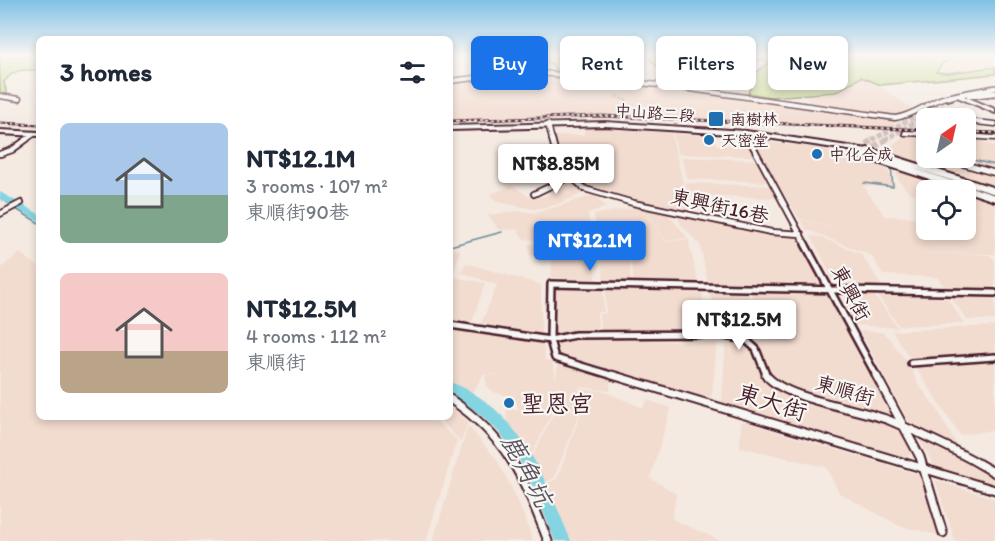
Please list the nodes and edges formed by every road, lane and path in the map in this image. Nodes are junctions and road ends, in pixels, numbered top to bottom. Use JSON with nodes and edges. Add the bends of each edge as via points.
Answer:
{"nodes":[{"id":1,"x":622,"y":81,"type":"edge"},
{"id":2,"x":995,"y":88,"type":"edge"},
{"id":3,"x":995,"y":93,"type":"edge"},
{"id":4,"x":0,"y":96,"type":"edge"},
{"id":5,"x":960,"y":96,"type":"junction"},
{"id":6,"x":19,"y":99,"type":"dead end"},
{"id":7,"x":950,"y":99,"type":"tunnel mouth"},
{"id":8,"x":995,"y":111,"type":"edge"},
{"id":9,"x":901,"y":118,"type":"joint"},
{"id":10,"x":976,"y":122,"type":"edge"},
{"id":11,"x":549,"y":124,"type":"junction"},
{"id":12,"x":995,"y":124,"type":"edge"},
{"id":13,"x":453,"y":129,"type":"edge"},
{"id":14,"x":0,"y":132,"type":"edge"},
{"id":15,"x":904,"y":133,"type":"dead end"},
{"id":16,"x":36,"y":134,"type":"edge"},
{"id":17,"x":916,"y":134,"type":"edge"},
{"id":18,"x":747,"y":135,"type":"junction"},
{"id":19,"x":976,"y":137,"type":"edge"},
{"id":20,"x":995,"y":138,"type":"edge"},
{"id":21,"x":866,"y":144,"type":"tunnel mouth"},
{"id":22,"x":874,"y":147,"type":"tunnel mouth"},
{"id":23,"x":859,"y":151,"type":"junction"},
{"id":24,"x":868,"y":151,"type":"junction"},
{"id":25,"x":0,"y":154,"type":"edge"},
{"id":26,"x":976,"y":168,"type":"edge"},
{"id":27,"x":995,"y":173,"type":"edge"},
{"id":28,"x":569,"y":177,"type":"junction"},
{"id":29,"x":995,"y":191,"type":"edge"},
{"id":30,"x":534,"y":194,"type":"dead end"},
{"id":31,"x":995,"y":198,"type":"edge"},
{"id":32,"x":21,"y":203,"type":"dead end"},
{"id":33,"x":0,"y":214,"type":"edge"},
{"id":34,"x":801,"y":234,"type":"junction"},
{"id":35,"x":830,"y":289,"type":"junction"},
{"id":36,"x":995,"y":293,"type":"edge"},
{"id":37,"x":453,"y":325,"type":"edge"},
{"id":38,"x":550,"y":340,"type":"junction"},
{"id":39,"x":995,"y":357,"type":"edge"},
{"id":40,"x":911,"y":363,"type":"dead end"},
{"id":41,"x":453,"y":401,"type":"edge"},
{"id":42,"x":904,"y":427,"type":"junction"},
{"id":43,"x":924,"y":468,"type":"junction"},
{"id":44,"x":995,"y":473,"type":"edge"},
{"id":45,"x":995,"y":490,"type":"edge"},
{"id":46,"x":943,"y":533,"type":"dead end"},
{"id":47,"x":548,"y":541,"type":"edge"}],
"edges":[{"from":1,"to":9,"type":"street"},
{"from":2,"to":5,"type":"street"},
{"from":3,"to":5,"type":"street"},
{"from":4,"to":6,"type":"street"},
{"from":5,"to":7,"type":"main road"},
{"from":5,"to":8,"type":"main road"},
{"from":5,"to":9,"type":"street","via":[[941,98]]},
{"from":10,"to":12,"type":"street"},
{"from":11,"to":13,"type":"main road","name":"中山路二段"},
{"from":11,"to":18,"type":"main road","name":"中山路二段"},
{"from":11,"to":28,"type":"street","via":[[559,166]]},
{"from":14,"to":16,"type":"main road"},
{"from":15,"to":17,"type":"street"},
{"from":16,"to":25,"type":"street"},
{"from":18,"to":23,"type":"main road","name":"中山路二段"},
{"from":18,"to":34,"type":"street","name":"東興街"},
{"from":19,"to":20,"type":"street"},
{"from":21,"to":23,"type":"main road"},
{"from":22,"to":24,"type":"main road","name":"中山路二段"},
{"from":23,"to":24,"type":"main road","name":"中山路二段"},
{"from":23,"to":31,"type":"street"},
{"from":24,"to":29,"type":"street"},
{"from":26,"to":27,"type":"street"},
{"from":28,"to":30,"type":"street"},
{"from":28,"to":34,"type":"street","name":"東興街16巷","via":[[585,189],[633,203],[771,232]]},
{"from":32,"to":33,"type":"street"},
{"from":34,"to":35,"type":"street","name":"東興街"},
{"from":35,"to":36,"type":"street"},
{"from":35,"to":38,"type":"street","via":[[551,284]]},
{"from":35,"to":42,"type":"street","name":"東興街"},
{"from":37,"to":38,"type":"street","name":"東順街"},
{"from":38,"to":42,"type":"street","name":"東順街","via":[[575,335],[704,334],[746,340],[756,350],[773,382],[814,400],[851,407]]},
{"from":38,"to":43,"type":"street","name":"東大街","via":[[555,358],[565,362]]},
{"from":39,"to":40,"type":"street"},
{"from":41,"to":47,"type":"street","via":[[493,431],[516,464]]},
{"from":42,"to":43,"type":"street","name":"東興街"},
{"from":42,"to":44,"type":"street","name":"東順街","via":[[965,454]]},
{"from":43,"to":45,"type":"street","name":"東大街"},
{"from":43,"to":46,"type":"street","name":"東興街"}]}
